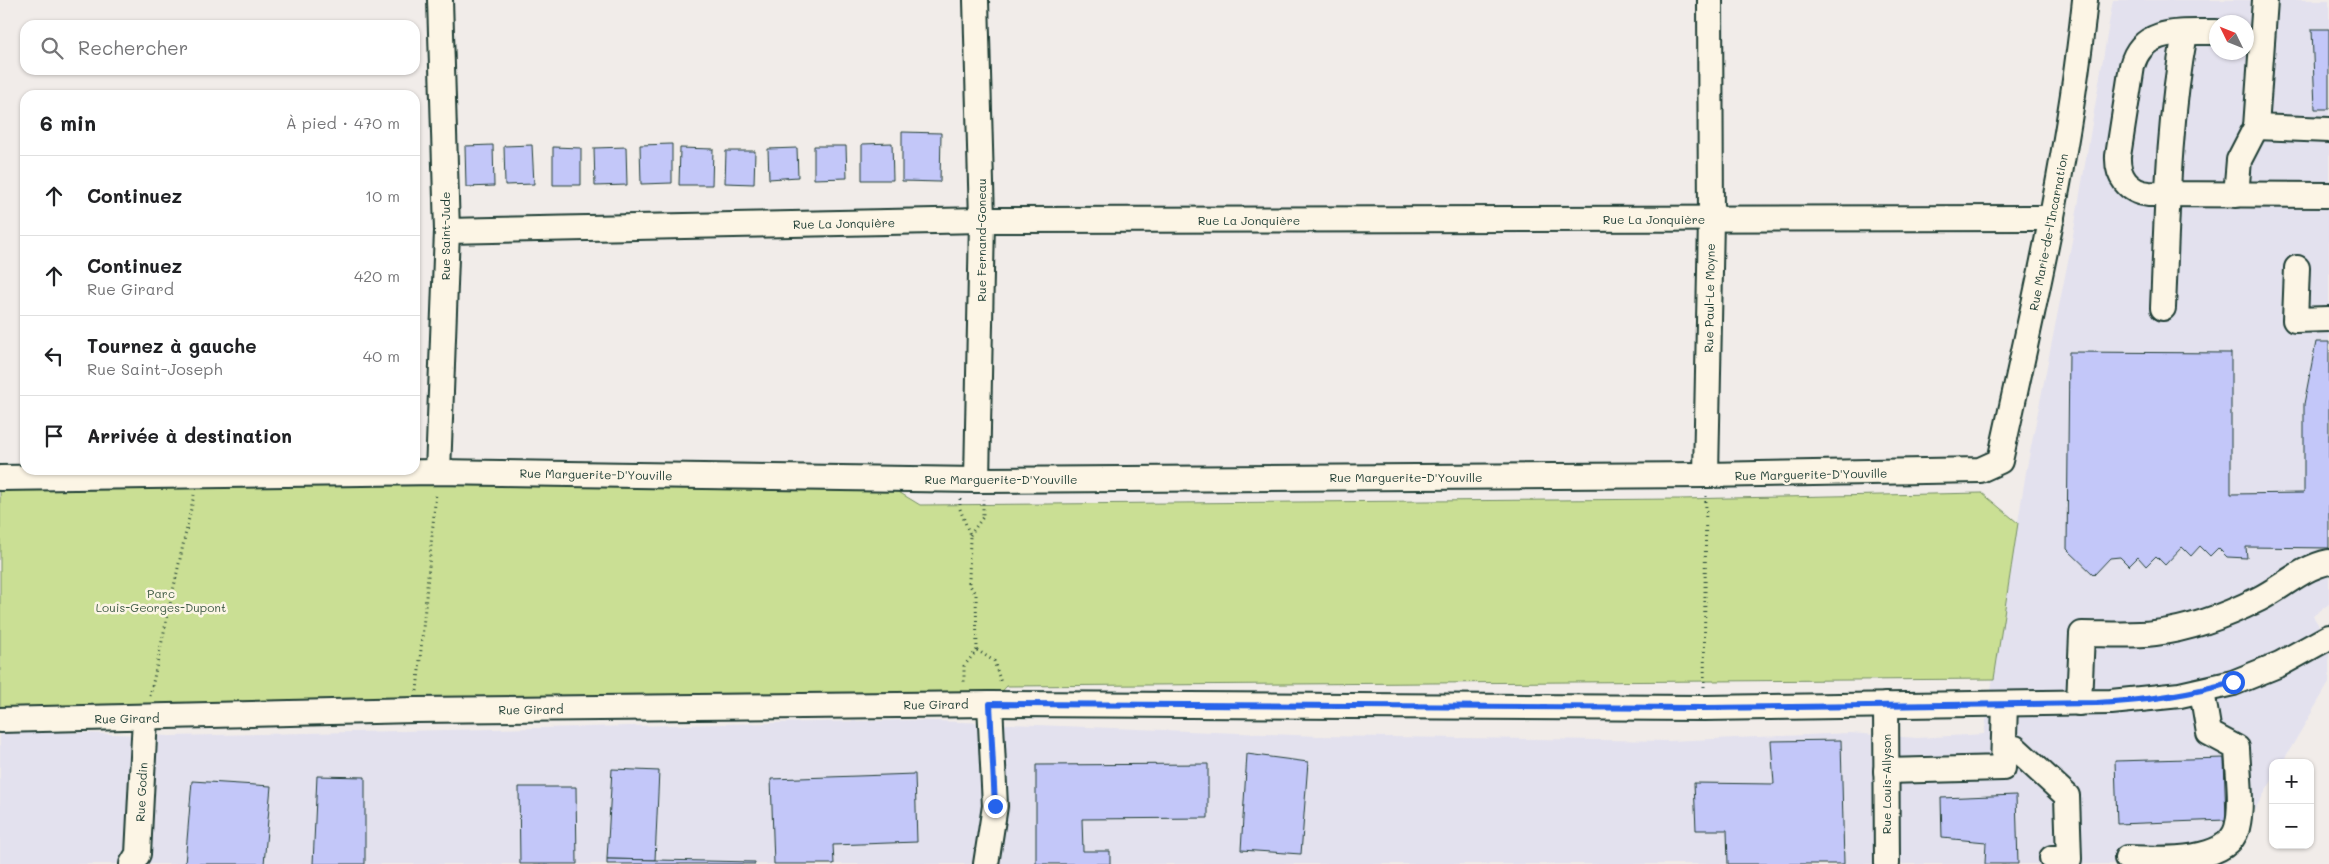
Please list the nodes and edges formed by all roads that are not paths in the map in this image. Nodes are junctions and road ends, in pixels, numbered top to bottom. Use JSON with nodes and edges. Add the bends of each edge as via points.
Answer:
{"nodes":[{"id":1,"x":440,"y":0,"type":"edge"},
{"id":2,"x":976,"y":0,"type":"edge"},
{"id":3,"x":1710,"y":0,"type":"edge"},
{"id":4,"x":2085,"y":0,"type":"edge"},
{"id":5,"x":2265,"y":0,"type":"edge"},
{"id":6,"x":2254,"y":30,"type":"edge"},
{"id":7,"x":2209,"y":32,"type":"edge"},
{"id":8,"x":2185,"y":33,"type":"junction"},
{"id":9,"x":2256,"y":127,"type":"junction"},
{"id":10,"x":2329,"y":130,"type":"edge"},
{"id":11,"x":2168,"y":194,"type":"junction"},
{"id":12,"x":2236,"y":195,"type":"junction"},
{"id":13,"x":2329,"y":195,"type":"edge"},
{"id":14,"x":2052,"y":218,"type":"junction"},
{"id":15,"x":1711,"y":219,"type":"junction"},
{"id":16,"x":982,"y":220,"type":"junction"},
{"id":17,"x":447,"y":230,"type":"junction"},
{"id":18,"x":2297,"y":268,"type":"dead end"},
{"id":19,"x":2163,"y":308,"type":"dead end"},
{"id":20,"x":2329,"y":319,"type":"edge"},
{"id":21,"x":2000,"y":461,"type":"joint"},
{"id":22,"x":420,"y":472,"type":"edge"},
{"id":23,"x":438,"y":472,"type":"junction"},
{"id":24,"x":148,"y":475,"type":"edge"},
{"id":25,"x":1706,"y":475,"type":"junction"},
{"id":26,"x":0,"y":478,"type":"edge"},
{"id":27,"x":977,"y":480,"type":"junction"},
{"id":28,"x":2329,"y":562,"type":"edge"},
{"id":29,"x":2329,"y":637,"type":"edge"},
{"id":30,"x":2202,"y":691,"type":"junction"},
{"id":31,"x":2079,"y":703,"type":"junction"},
{"id":32,"x":990,"y":704,"type":"junction"},
{"id":33,"x":2005,"y":704,"type":"junction"},
{"id":34,"x":1886,"y":705,"type":"junction"},
{"id":35,"x":145,"y":718,"type":"junction"},
{"id":36,"x":0,"y":720,"type":"edge"},
{"id":37,"x":2004,"y":748,"type":"junction"},
{"id":38,"x":1886,"y":771,"type":"junction"},
{"id":39,"x":2127,"y":858,"type":"dead end"},
{"id":40,"x":2063,"y":860,"type":"edge"},
{"id":41,"x":132,"y":864,"type":"edge"},
{"id":42,"x":986,"y":864,"type":"edge"},
{"id":43,"x":1887,"y":864,"type":"edge"}],
"edges":[{"from":1,"to":17,"type":"street","name":"Rue Saint-Jude"},
{"from":2,"to":16,"type":"street","name":"Rue Fernand-Goneau"},
{"from":3,"to":15,"type":"street","name":"Rue Paul-Le Moyne"},
{"from":4,"to":14,"type":"street","name":"Rue Marie-de-l'Incarnation","via":[[2080,51]]},
{"from":5,"to":6,"type":"street"},
{"from":6,"to":9,"type":"street"},
{"from":7,"to":8,"type":"street"},
{"from":8,"to":11,"type":"street","via":[[2170,130]]},
{"from":8,"to":11,"type":"street","via":[[2155,36],[2136,53],[2118,156],[2120,175],[2132,188],[2143,193]]},
{"from":9,"to":10,"type":"street"},
{"from":9,"to":12,"type":"street","via":[[2239,160]]},
{"from":11,"to":12,"type":"street"},
{"from":11,"to":19,"type":"street"},
{"from":12,"to":13,"type":"street"},
{"from":14,"to":15,"type":"street","name":"Rue La Jonquière"},
{"from":14,"to":21,"type":"street","name":"Rue Marie-de-l'Incarnation"},
{"from":15,"to":16,"type":"street","name":"Rue La Jonquière"},
{"from":15,"to":25,"type":"street","name":"Rue Paul-Le Moyne"},
{"from":16,"to":17,"type":"street","name":"Rue La Jonquière"},
{"from":16,"to":27,"type":"street","name":"Rue Fernand-Goneau"},
{"from":17,"to":23,"type":"street","name":"Rue Saint-Jude"},
{"from":18,"to":20,"type":"street","via":[[2295,320]]},
{"from":21,"to":25,"type":"street","name":"Rue Marguerite-D'Youville","via":[[1980,470]]},
{"from":22,"to":23,"type":"street","name":"Rue Marguerite-D'Youville"},
{"from":23,"to":27,"type":"street","name":"Rue Marguerite-D'Youville"},
{"from":24,"to":26,"type":"street","name":"Rue Marguerite-D'Youville"},
{"from":25,"to":27,"type":"street","name":"Rue Marguerite-D'Youville"},
{"from":28,"to":31,"type":"street","via":[[2300,573],[2258,600],[2206,621],[2156,633],[2082,634]]},
{"from":29,"to":30,"type":"street","name":"Rue Girard","via":[[2267,669]]},
{"from":30,"to":31,"type":"street","name":"Rue Girard","via":[[2156,699]]},
{"from":30,"to":39,"type":"street","via":[[2209,733],[2237,748],[2239,812],[2235,835],[2224,848],[2203,857]]},
{"from":31,"to":33,"type":"street","name":"Rue Girard"},
{"from":32,"to":34,"type":"street","name":"Rue Girard","via":[[1704,708]]},
{"from":32,"to":35,"type":"street","name":"Rue Girard","via":[[415,710]]},
{"from":32,"to":42,"type":"street","via":[[995,806]]},
{"from":33,"to":34,"type":"street","name":"Rue Girard"},
{"from":33,"to":37,"type":"street"},
{"from":34,"to":38,"type":"street","name":"Rue Louis-Allyson"},
{"from":35,"to":36,"type":"street","name":"Rue Girard"},
{"from":35,"to":41,"type":"street","name":"Rue Godin","via":[[138,854]]},
{"from":37,"to":38,"type":"street","via":[[2003,768]]},
{"from":37,"to":40,"type":"street","via":[[2015,748],[2067,796]]},
{"from":38,"to":43,"type":"street","name":"Rue Louis-Allyson"}]}
